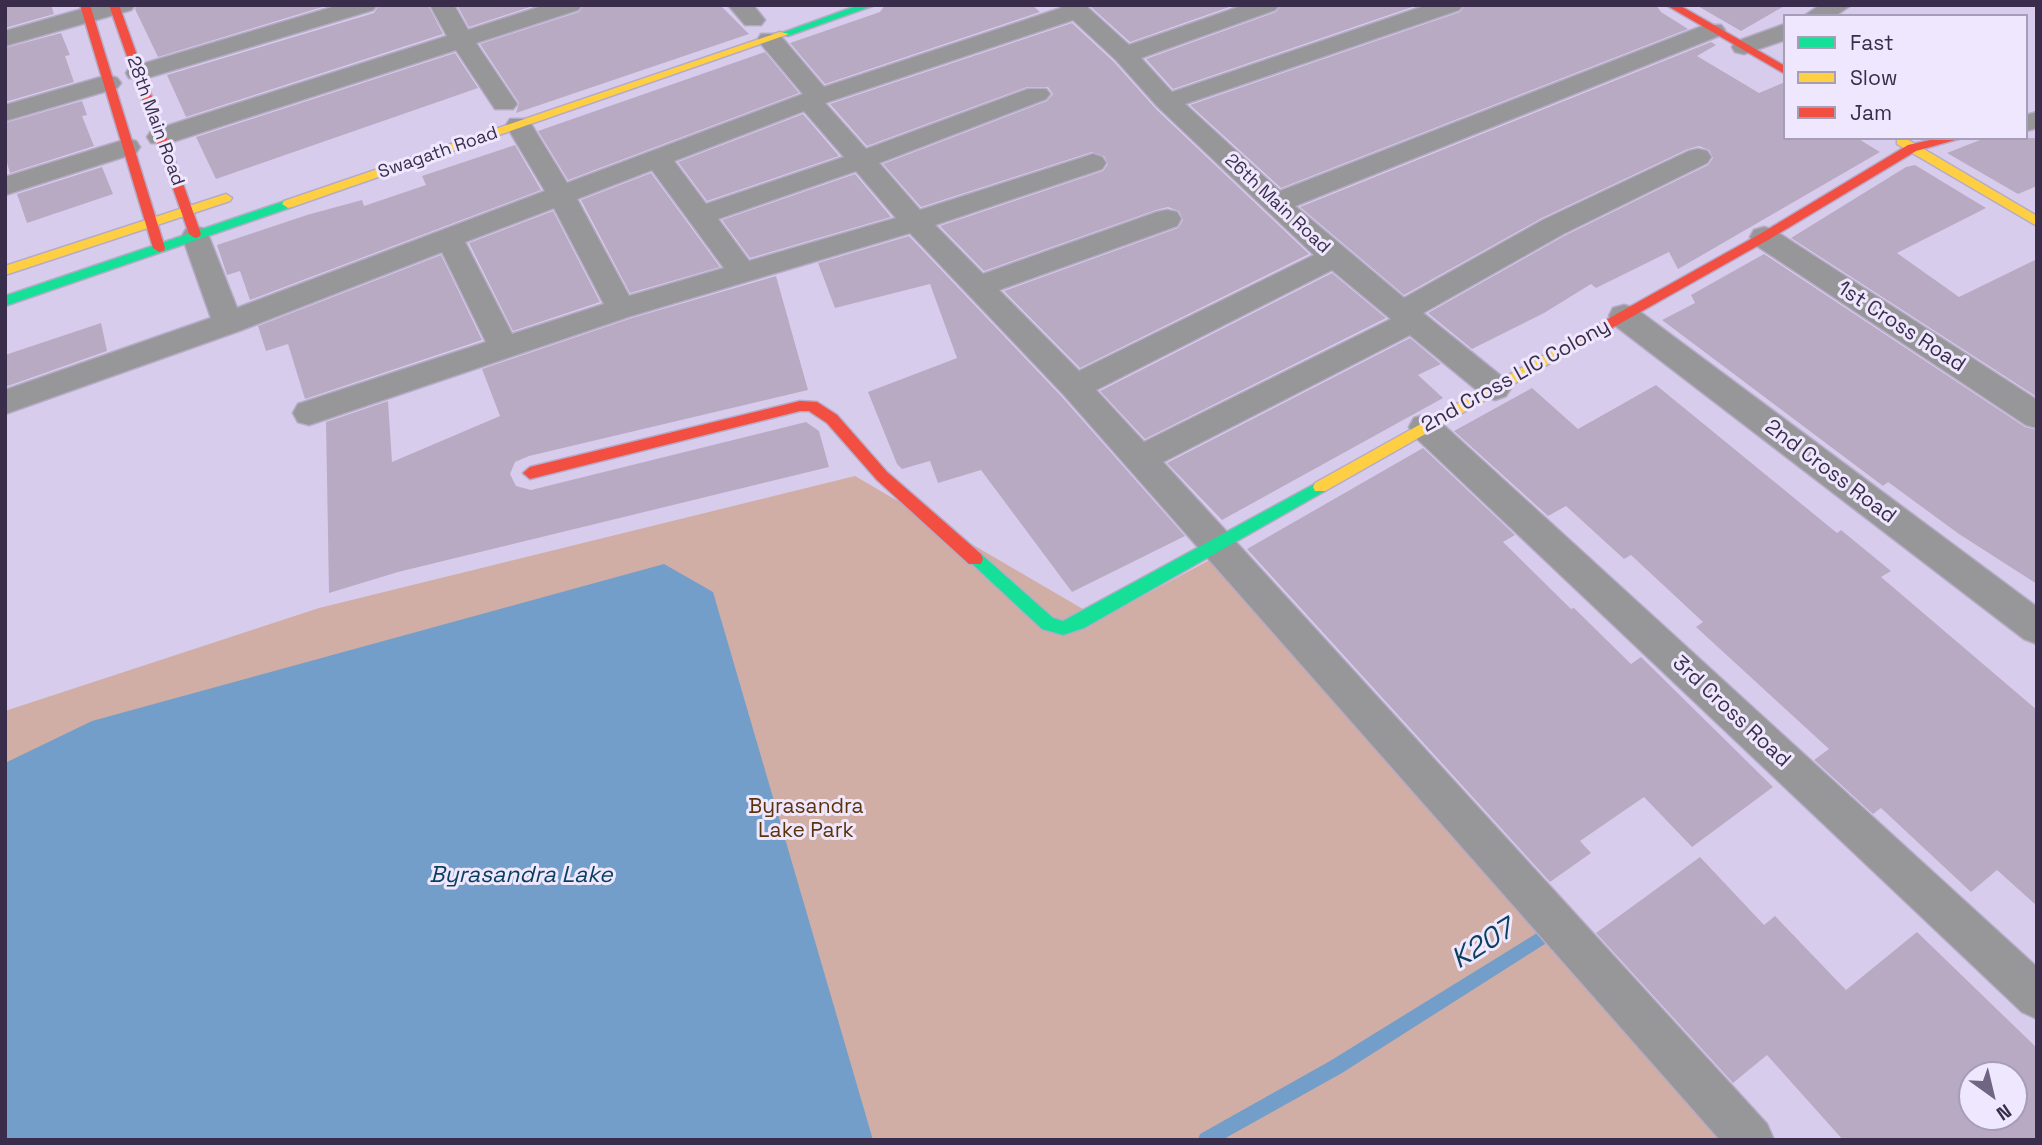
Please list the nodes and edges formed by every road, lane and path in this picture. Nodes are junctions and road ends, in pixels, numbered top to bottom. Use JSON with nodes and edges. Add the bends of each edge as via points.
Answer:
{"nodes":[{"id":1,"x":365,"y":5,"type":"edge"},
{"id":2,"x":442,"y":5,"type":"edge"},
{"id":3,"x":570,"y":5,"type":"edge"},
{"id":4,"x":870,"y":5,"type":"edge"},
{"id":5,"x":1267,"y":5,"type":"edge"},
{"id":6,"x":1451,"y":5,"type":"edge"},
{"id":7,"x":1671,"y":5,"type":"edge"},
{"id":8,"x":1839,"y":5,"type":"edge"},
{"id":9,"x":117,"y":6,"type":"edge"},
{"id":10,"x":1073,"y":8,"type":"edge"},
{"id":11,"x":86,"y":10,"type":"edge"},
{"id":12,"x":1820,"y":14,"type":"edge"},
{"id":13,"x":754,"y":21,"type":"edge"},
{"id":14,"x":1713,"y":30,"type":"junction"},
{"id":15,"x":1783,"y":32,"type":"edge"},
{"id":16,"x":5,"y":39,"type":"edge"},
{"id":17,"x":462,"y":41,"type":"junction"},
{"id":18,"x":1744,"y":47,"type":"junction"},
{"id":19,"x":1125,"y":55,"type":"junction"},
{"id":20,"x":1783,"y":70,"type":"edge"},
{"id":21,"x":138,"y":73,"type":"junction"},
{"id":22,"x":108,"y":83,"type":"junction"},
{"id":23,"x":1037,"y":94,"type":"dead end"},
{"id":24,"x":814,"y":99,"type":"junction"},
{"id":25,"x":1167,"y":102,"type":"junction"},
{"id":26,"x":508,"y":109,"type":"junction"},
{"id":27,"x":5,"y":113,"type":"edge"},
{"id":28,"x":160,"y":137,"type":"junction"},
{"id":29,"x":1899,"y":140,"type":"edge"},
{"id":30,"x":1947,"y":140,"type":"edge"},
{"id":31,"x":127,"y":147,"type":"junction"},
{"id":32,"x":1912,"y":148,"type":"junction"},
{"id":33,"x":1698,"y":157,"type":"dead end"},
{"id":34,"x":658,"y":159,"type":"junction"},
{"id":35,"x":860,"y":161,"type":"junction"},
{"id":36,"x":1093,"y":163,"type":"dead end"},
{"id":37,"x":5,"y":186,"type":"edge"},
{"id":38,"x":237,"y":195,"type":"dead end"},
{"id":39,"x":561,"y":195,"type":"junction"},
{"id":40,"x":1276,"y":202,"type":"junction"},
{"id":41,"x":699,"y":216,"type":"junction"},
{"id":42,"x":1167,"y":219,"type":"dead end"},
{"id":43,"x":915,"y":222,"type":"junction"},
{"id":44,"x":2037,"y":222,"type":"edge"},
{"id":45,"x":151,"y":223,"type":"junction"},
{"id":46,"x":192,"y":224,"type":"junction"},
{"id":47,"x":1764,"y":237,"type":"junction"},
{"id":48,"x":449,"y":238,"type":"junction"},
{"id":49,"x":159,"y":249,"type":"junction"},
{"id":50,"x":1334,"y":257,"type":"junction"},
{"id":51,"x":5,"y":271,"type":"edge"},
{"id":52,"x":744,"y":275,"type":"junction"},
{"id":53,"x":978,"y":287,"type":"junction"},
{"id":54,"x":5,"y":301,"type":"edge"},
{"id":55,"x":621,"y":309,"type":"junction"},
{"id":56,"x":1407,"y":316,"type":"junction"},
{"id":57,"x":1624,"y":316,"type":"junction"},
{"id":58,"x":228,"y":323,"type":"junction"},
{"id":59,"x":505,"y":350,"type":"junction"},
{"id":60,"x":1075,"y":387,"type":"junction"},
{"id":61,"x":1495,"y":388,"type":"junction"},
{"id":62,"x":5,"y":402,"type":"edge"},
{"id":63,"x":309,"y":412,"type":"dead end"},
{"id":64,"x":2037,"y":416,"type":"edge"},
{"id":65,"x":1425,"y":427,"type":"junction"},
{"id":66,"x":1140,"y":459,"type":"junction"},
{"id":67,"x":530,"y":472,"type":"dead end"},
{"id":68,"x":1217,"y":545,"type":"junction"},
{"id":69,"x":2037,"y":628,"type":"edge"},
{"id":70,"x":2037,"y":997,"type":"edge"},
{"id":71,"x":1751,"y":1140,"type":"edge"}],
"edges":[{"from":1,"to":21,"type":"street"},
{"from":2,"to":17,"type":"street"},
{"from":3,"to":17,"type":"street"},
{"from":4,"to":13,"type":"street","name":"Swagath Road"},
{"from":5,"to":19,"type":"street"},
{"from":6,"to":25,"type":"street"},
{"from":7,"to":14,"type":"street"},
{"from":8,"to":12,"type":"street"},
{"from":9,"to":11,"type":"street"},
{"from":9,"to":21,"type":"street","name":"28th Main Road"},
{"from":10,"to":19,"type":"street","name":"26th Main Road"},
{"from":10,"to":24,"type":"street"},
{"from":11,"to":16,"type":"street"},
{"from":11,"to":22,"type":"street"},
{"from":13,"to":24,"type":"street"},
{"from":13,"to":26,"type":"street","name":"Swagath Road"},
{"from":14,"to":18,"type":"street"},
{"from":14,"to":40,"type":"street"},
{"from":15,"to":18,"type":"street"},
{"from":17,"to":26,"type":"street"},
{"from":17,"to":28,"type":"street"},
{"from":18,"to":20,"type":"street"},
{"from":19,"to":25,"type":"street","name":"26th Main Road"},
{"from":21,"to":28,"type":"street","name":"28th Main Road"},
{"from":22,"to":27,"type":"street"},
{"from":22,"to":31,"type":"street"},
{"from":23,"to":35,"type":"street"},
{"from":24,"to":34,"type":"street"},
{"from":24,"to":35,"type":"street"},
{"from":25,"to":40,"type":"street","name":"26th Main Road"},
{"from":26,"to":39,"type":"street"},
{"from":26,"to":46,"type":"street","name":"Swagath Road"},
{"from":28,"to":46,"type":"street","name":"28th Main Road"},
{"from":29,"to":32,"type":"street"},
{"from":30,"to":32,"type":"street","name":"2nd Cross LIC Colony"},
{"from":31,"to":37,"type":"street"},
{"from":31,"to":45,"type":"street"},
{"from":32,"to":44,"type":"street"},
{"from":32,"to":47,"type":"street","name":"2nd Cross LIC Colony"},
{"from":33,"to":56,"type":"street","via":[[1553,227]]},
{"from":34,"to":39,"type":"street"},
{"from":34,"to":41,"type":"street"},
{"from":35,"to":41,"type":"street"},
{"from":35,"to":43,"type":"street"},
{"from":36,"to":43,"type":"street"},
{"from":38,"to":46,"type":"street","name":"Swagath Road"},
{"from":39,"to":48,"type":"street"},
{"from":39,"to":55,"type":"street"},
{"from":40,"to":50,"type":"street","name":"26th Main Road"},
{"from":41,"to":52,"type":"street"},
{"from":42,"to":53,"type":"street"},
{"from":43,"to":52,"type":"street"},
{"from":43,"to":53,"type":"street"},
{"from":45,"to":46,"type":"street","name":"Swagath Road"},
{"from":45,"to":49,"type":"street"},
{"from":45,"to":51,"type":"street","name":"Swagath Road"},
{"from":46,"to":49,"type":"street","name":"Swagath Road"},
{"from":46,"to":58,"type":"street"},
{"from":47,"to":57,"type":"street","name":"2nd Cross LIC Colony"},
{"from":47,"to":64,"type":"street","name":"1st Cross Road"},
{"from":48,"to":58,"type":"street"},
{"from":48,"to":59,"type":"street"},
{"from":49,"to":54,"type":"street","name":"Swagath Road"},
{"from":50,"to":56,"type":"street","name":"26th Main Road"},
{"from":50,"to":60,"type":"street"},
{"from":52,"to":55,"type":"street"},
{"from":53,"to":60,"type":"street"},
{"from":55,"to":59,"type":"street"},
{"from":56,"to":61,"type":"street","name":"26th Main Road"},
{"from":56,"to":66,"type":"street"},
{"from":57,"to":61,"type":"street","name":"2nd Cross LIC Colony"},
{"from":57,"to":69,"type":"street","name":"2nd Cross Road"},
{"from":58,"to":62,"type":"street"},
{"from":59,"to":63,"type":"street"},
{"from":60,"to":66,"type":"street"},
{"from":61,"to":65,"type":"street","name":"2nd Cross LIC Colony"},
{"from":65,"to":68,"type":"street","name":"2nd Cross LIC Colony"},
{"from":65,"to":70,"type":"street","name":"3rd Cross Road"},
{"from":66,"to":68,"type":"street"},
{"from":67,"to":68,"type":"street","name":"2nd Cross LIC Colony","via":[[812,406],[832,419],[882,476],[1048,624],[1063,628]]},
{"from":68,"to":71,"type":"street"}]}
